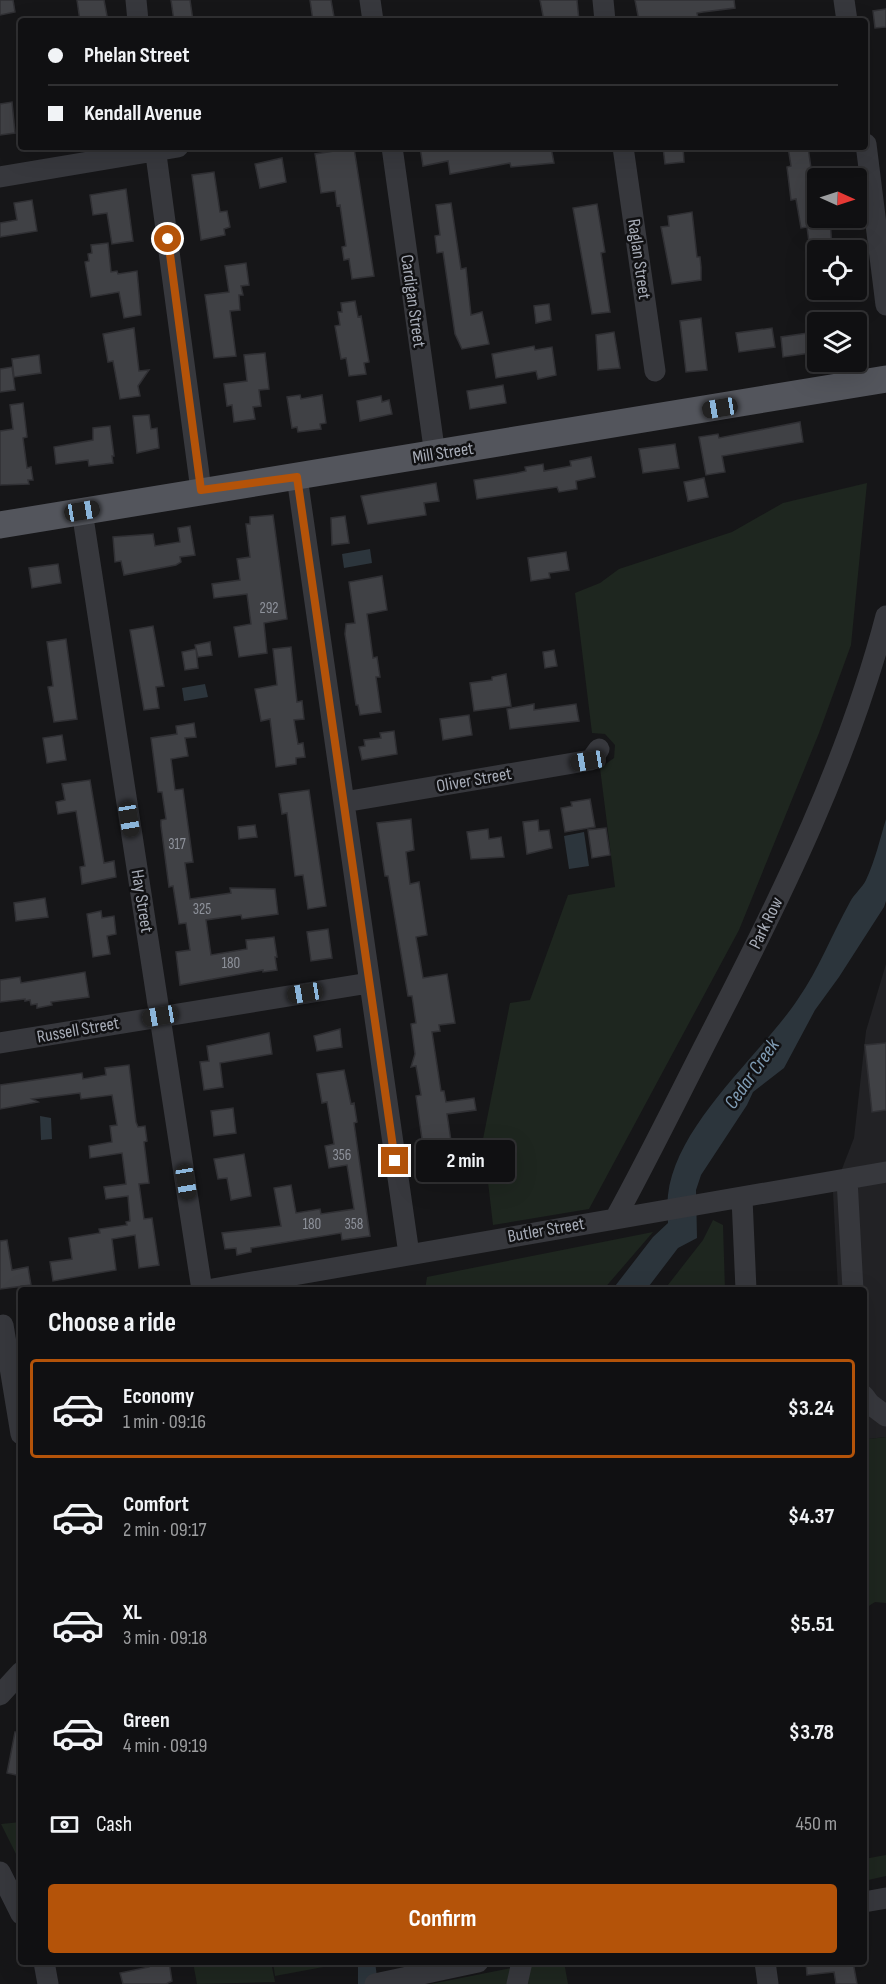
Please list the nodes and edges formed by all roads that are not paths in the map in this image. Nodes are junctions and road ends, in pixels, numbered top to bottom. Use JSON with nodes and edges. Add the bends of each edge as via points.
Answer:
{"nodes":[{"id":1,"x":135,"y":0,"type":"edge"},
{"id":2,"x":370,"y":0,"type":"edge"},
{"id":3,"x":603,"y":0,"type":"edge"},
{"id":4,"x":844,"y":0,"type":"edge"},
{"id":5,"x":138,"y":18,"type":"edge"},
{"id":6,"x":373,"y":18,"type":"edge"},
{"id":7,"x":605,"y":18,"type":"edge"},
{"id":8,"x":847,"y":18,"type":"edge"},
{"id":9,"x":149,"y":150,"type":"edge"},
{"id":10,"x":155,"y":150,"type":"edge"},
{"id":11,"x":392,"y":150,"type":"edge"},
{"id":12,"x":623,"y":150,"type":"edge"},
{"id":13,"x":867,"y":150,"type":"edge"},
{"id":14,"x":0,"y":177,"type":"edge"},
{"id":15,"x":886,"y":305,"type":"edge"},
{"id":16,"x":655,"y":371,"type":"dead end"},
{"id":17,"x":886,"y":379,"type":"edge"},
{"id":18,"x":435,"y":455,"type":"junction"},
{"id":19,"x":297,"y":477,"type":"junction"},
{"id":20,"x":201,"y":490,"type":"junction"},
{"id":21,"x":82,"y":511,"type":"junction"},
{"id":22,"x":0,"y":525,"type":"edge"},
{"id":23,"x":886,"y":615,"type":"edge"},
{"id":24,"x":599,"y":749,"type":"dead end"},
{"id":25,"x":344,"y":802,"type":"junction"},
{"id":26,"x":369,"y":983,"type":"junction"},
{"id":27,"x":160,"y":1016,"type":"junction"},
{"id":28,"x":0,"y":1043,"type":"edge"},
{"id":29,"x":886,"y":1172,"type":"edge"},
{"id":30,"x":847,"y":1179,"type":"junction"},
{"id":31,"x":742,"y":1198,"type":"junction"},
{"id":32,"x":616,"y":1217,"type":"junction"},
{"id":33,"x":409,"y":1254,"type":"junction"},
{"id":34,"x":202,"y":1287,"type":"edge"},
{"id":35,"x":224,"y":1287,"type":"edge"},
{"id":36,"x":746,"y":1287,"type":"edge"},
{"id":37,"x":853,"y":1287,"type":"edge"},
{"id":38,"x":8,"y":1324,"type":"edge"},
{"id":39,"x":867,"y":1400,"type":"edge"},
{"id":40,"x":18,"y":1409,"type":"edge"},
{"id":41,"x":886,"y":1416,"type":"edge"},
{"id":42,"x":18,"y":1675,"type":"edge"},
{"id":43,"x":0,"y":1695,"type":"edge"},
{"id":44,"x":0,"y":1872,"type":"edge"},
{"id":45,"x":886,"y":1898,"type":"edge"},
{"id":46,"x":867,"y":1901,"type":"edge"},
{"id":47,"x":18,"y":1908,"type":"edge"},
{"id":48,"x":45,"y":1965,"type":"edge"},
{"id":49,"x":464,"y":1965,"type":"edge"},
{"id":50,"x":521,"y":1965,"type":"edge"},
{"id":51,"x":765,"y":1965,"type":"edge"},
{"id":52,"x":48,"y":1984,"type":"edge"},
{"id":53,"x":375,"y":1984,"type":"edge"},
{"id":54,"x":517,"y":1984,"type":"edge"},
{"id":55,"x":768,"y":1984,"type":"edge"}],
"edges":[{"from":1,"to":5,"type":"street"},
{"from":2,"to":6,"type":"street"},
{"from":3,"to":7,"type":"street"},
{"from":4,"to":8,"type":"street"},
{"from":9,"to":14,"type":"street"},
{"from":10,"to":20,"type":"street"},
{"from":11,"to":18,"type":"street","name":"Cardigan Street"},
{"from":12,"to":16,"type":"street","name":"Raglan Street"},
{"from":13,"to":15,"type":"street"},
{"from":17,"to":18,"type":"main road","name":"Mill Street"},
{"from":18,"to":19,"type":"main road","name":"Mill Street"},
{"from":19,"to":20,"type":"main road","name":"Mill Street"},
{"from":19,"to":25,"type":"street"},
{"from":20,"to":21,"type":"main road","name":"Mill Street"},
{"from":21,"to":22,"type":"main road","name":"Mill Street"},
{"from":21,"to":27,"type":"street","name":"Hay Street"},
{"from":23,"to":32,"type":"street","name":"Park Row","via":[[841,750],[801,849]]},
{"from":24,"to":25,"type":"street","name":"Oliver Street","via":[[591,760]]},
{"from":25,"to":26,"type":"street"},
{"from":26,"to":27,"type":"street","name":"Russell Street"},
{"from":26,"to":33,"type":"street"},
{"from":27,"to":28,"type":"street","name":"Russell Street"},
{"from":27,"to":34,"type":"street","name":"Hay Street"},
{"from":29,"to":30,"type":"street","name":"Butler Street"},
{"from":30,"to":31,"type":"street","name":"Butler Street"},
{"from":30,"to":37,"type":"street"},
{"from":31,"to":32,"type":"street","name":"Butler Street"},
{"from":31,"to":36,"type":"street"},
{"from":32,"to":33,"type":"street","name":"Butler Street"},
{"from":33,"to":35,"type":"street","name":"Butler Street"},
{"from":38,"to":40,"type":"street"},
{"from":39,"to":41,"type":"street"},
{"from":42,"to":43,"type":"street"},
{"from":44,"to":47,"type":"street"},
{"from":45,"to":46,"type":"street"},
{"from":48,"to":52,"type":"street"},
{"from":49,"to":53,"type":"street"},
{"from":50,"to":54,"type":"street"},
{"from":51,"to":55,"type":"street"}]}
